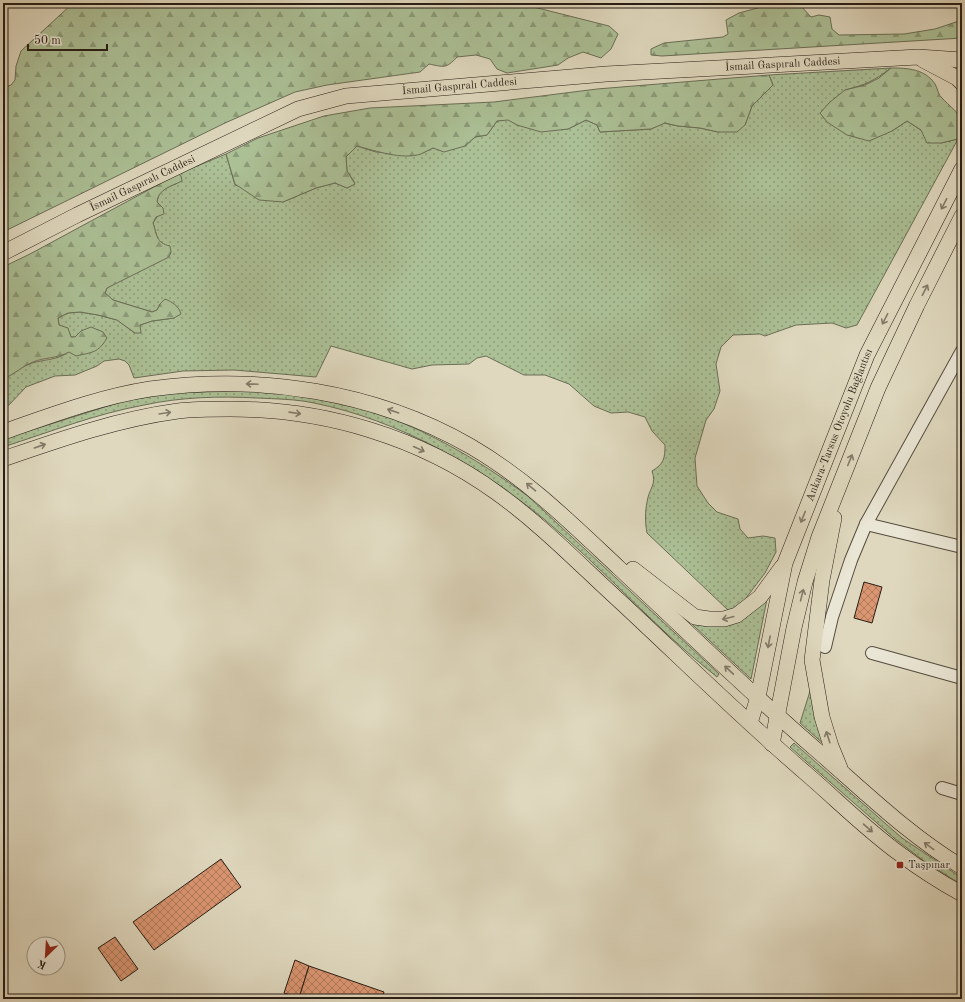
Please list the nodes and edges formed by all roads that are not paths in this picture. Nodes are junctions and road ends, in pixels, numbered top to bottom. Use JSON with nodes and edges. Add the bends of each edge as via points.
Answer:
{"nodes":[{"id":1,"x":918,"y":57,"type":"junction"},
{"id":2,"x":958,"y":58,"type":"edge"},
{"id":3,"x":962,"y":83,"type":"edge"},
{"id":4,"x":962,"y":169,"type":"edge"},
{"id":5,"x":962,"y":216,"type":"edge"},
{"id":6,"x":3,"y":253,"type":"edge"},
{"id":7,"x":962,"y":351,"type":"edge"},
{"id":8,"x":3,"y":432,"type":"edge"},
{"id":9,"x":3,"y":459,"type":"edge"},
{"id":10,"x":841,"y":481,"type":"junction"},
{"id":11,"x":550,"y":503,"type":"junction"},
{"id":12,"x":866,"y":524,"type":"junction"},
{"id":13,"x":962,"y":547,"type":"edge"},
{"id":14,"x":785,"y":562,"type":"junction"},
{"id":15,"x":826,"y":647,"type":"dead end"},
{"id":16,"x":872,"y":653,"type":"dead end"},
{"id":17,"x":962,"y":678,"type":"edge"},
{"id":18,"x":758,"y":697,"type":"junction"},
{"id":19,"x":777,"y":716,"type":"junction"},
{"id":20,"x":750,"y":723,"type":"junction"},
{"id":21,"x":772,"y":744,"type":"junction"},
{"id":22,"x":842,"y":773,"type":"junction"},
{"id":23,"x":942,"y":788,"type":"dead end"},
{"id":24,"x":962,"y":794,"type":"edge"},
{"id":25,"x":962,"y":867,"type":"edge"},
{"id":26,"x":962,"y":894,"type":"edge"}],
"edges":[{"from":1,"to":2,"type":"main road","name":"İsmail Gaspıralı Caddesi"},
{"from":1,"to":3,"type":"main road"},
{"from":1,"to":6,"type":"main road","name":"İsmail Gaspıralı Caddesi","via":[[606,74],[346,96],[298,109],[84,211]]},
{"from":4,"to":14,"type":"main road","name":"Ankara-Tarsus Otoyolu Bağlantısı","one_way":true,"via":[[867,355]]},
{"from":10,"to":5,"type":"main road","name":"Ankara-Tarsus Otoyolu Bağlantısı","one_way":true,"via":[[878,388]]},
{"from":7,"to":12,"type":"street"},
{"from":11,"to":8,"type":"main road","one_way":true,"via":[[496,462],[422,422],[340,396],[276,385],[214,384],[149,390],[87,403]]},
{"from":9,"to":20,"type":"main road","one_way":true,"via":[[112,423],[181,410],[271,410],[333,420],[375,431],[441,459],[483,483],[509,502],[577,561]]},
{"from":19,"to":10,"type":"main road","name":"Ankara-Tarsus Otoyolu Bağlantısı","one_way":true,"via":[[805,582]]},
{"from":22,"to":10,"type":"main road","one_way":true,"via":[[822,717],[812,660],[822,580]]},
{"from":14,"to":11,"type":"main road","one_way":true,"via":[[760,597],[737,615],[724,620],[695,617]]},
{"from":18,"to":11,"type":"main road","one_way":true},
{"from":12,"to":13,"type":"street"},
{"from":12,"to":15,"type":"street","via":[[834,610]]},
{"from":14,"to":18,"type":"main road","name":"Ankara-Tarsus Otoyolu Bağlantısı","one_way":true},
{"from":16,"to":17,"type":"street"},
{"from":18,"to":19,"type":"main road"},
{"from":18,"to":20,"type":"main road","name":"Ankara-Tarsus Otoyolu Bağlantısı"},
{"from":19,"to":21,"type":"main road","name":"Ankara-Tarsus Otoyolu Bağlantısı"},
{"from":19,"to":22,"type":"main road"},
{"from":20,"to":21,"type":"main road"},
{"from":21,"to":26,"type":"main road","one_way":true,"via":[[897,852],[930,876]]},
{"from":25,"to":22,"type":"main road","one_way":true,"via":[[917,837]]},
{"from":23,"to":24,"type":"street"}]}
